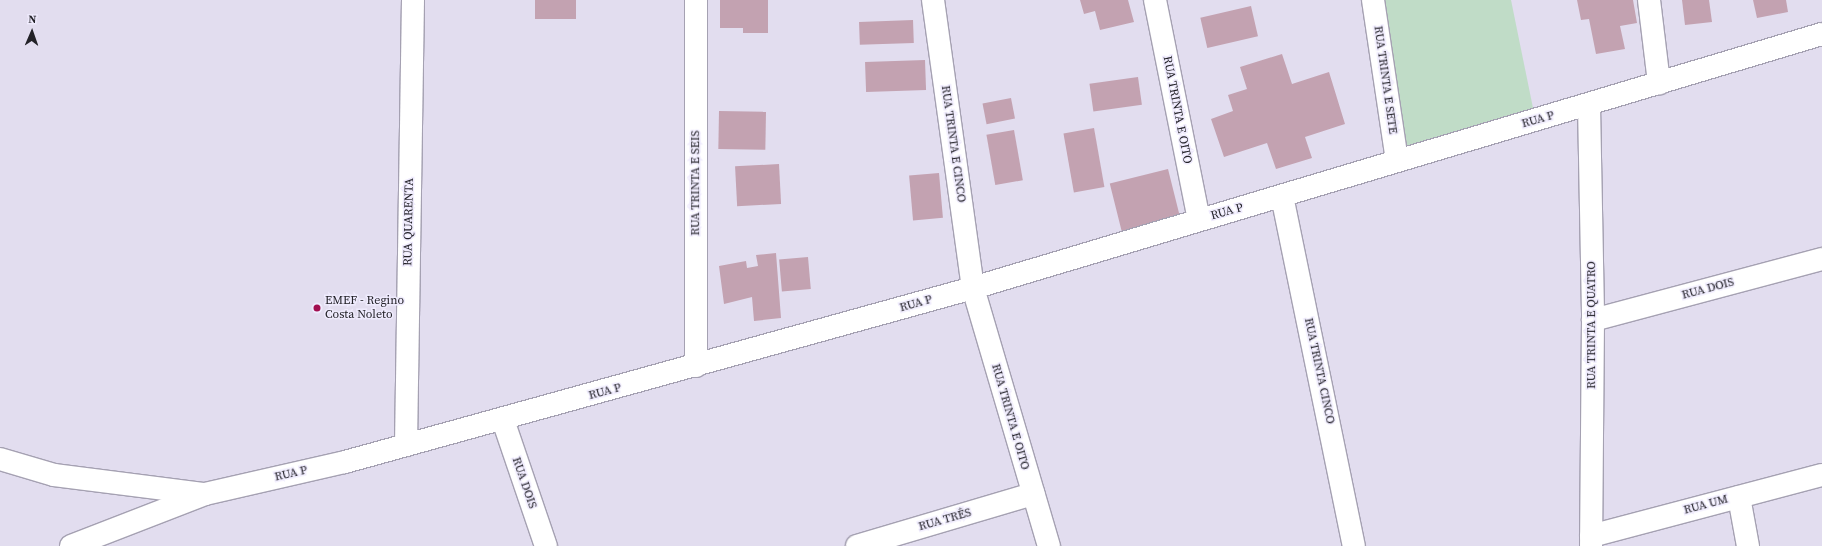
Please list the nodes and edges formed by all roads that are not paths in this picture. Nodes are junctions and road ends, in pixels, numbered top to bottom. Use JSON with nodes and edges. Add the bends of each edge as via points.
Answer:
{"nodes":[{"id":1,"x":413,"y":0,"type":"edge"},
{"id":2,"x":696,"y":0,"type":"edge"},
{"id":3,"x":933,"y":0,"type":"edge"},
{"id":4,"x":1155,"y":0,"type":"edge"},
{"id":5,"x":1373,"y":0,"type":"edge"},
{"id":6,"x":1649,"y":0,"type":"edge"},
{"id":7,"x":1822,"y":34,"type":"edge"},
{"id":8,"x":1659,"y":83,"type":"junction"},
{"id":9,"x":1589,"y":105,"type":"junction"},
{"id":10,"x":1397,"y":160,"type":"junction"},
{"id":11,"x":1282,"y":196,"type":"junction"},
{"id":12,"x":1199,"y":220,"type":"junction"},
{"id":13,"x":1822,"y":259,"type":"edge"},
{"id":14,"x":973,"y":288,"type":"junction"},
{"id":15,"x":1593,"y":320,"type":"junction"},
{"id":16,"x":696,"y":366,"type":"junction"},
{"id":17,"x":503,"y":420,"type":"junction"},
{"id":18,"x":406,"y":445,"type":"junction"},
{"id":19,"x":0,"y":459,"type":"edge"},
{"id":20,"x":1822,"y":475,"type":"edge"},
{"id":21,"x":205,"y":494,"type":"junction"},
{"id":22,"x":1033,"y":494,"type":"junction"},
{"id":23,"x":1739,"y":497,"type":"junction"},
{"id":24,"x":1591,"y":541,"type":"edge"},
{"id":25,"x":71,"y":546,"type":"edge"},
{"id":26,"x":546,"y":546,"type":"edge"},
{"id":27,"x":857,"y":546,"type":"edge"},
{"id":28,"x":1049,"y":546,"type":"edge"},
{"id":29,"x":1354,"y":546,"type":"edge"},
{"id":30,"x":1748,"y":546,"type":"edge"}],
"edges":[{"from":1,"to":18,"type":"street","name":"RUA QUARENTA"},
{"from":2,"to":16,"type":"street","name":"RUA TRINTA E SEIS"},
{"from":3,"to":14,"type":"street","name":"RUA TRINTA E CINCO"},
{"from":4,"to":12,"type":"street","name":"RUA TRINTA E OITO"},
{"from":5,"to":10,"type":"street","name":"RUA TRINTA E SETE"},
{"from":6,"to":8,"type":"street"},
{"from":7,"to":8,"type":"street","name":"RUA P"},
{"from":8,"to":9,"type":"street","name":"RUA P"},
{"from":9,"to":10,"type":"street","name":"RUA P"},
{"from":9,"to":15,"type":"street","name":"RUA TRINTA E QUATRO"},
{"from":10,"to":11,"type":"street","name":"RUA P"},
{"from":11,"to":12,"type":"street","name":"RUA P"},
{"from":11,"to":29,"type":"street","name":"RUA TRINTA CINCO"},
{"from":12,"to":14,"type":"street","name":"RUA P"},
{"from":13,"to":15,"type":"street","name":"RUA DOIS"},
{"from":14,"to":16,"type":"street","name":"RUA P"},
{"from":14,"to":22,"type":"street","name":"RUA TRINTA E OITO"},
{"from":15,"to":24,"type":"street","name":"RUA TRINTA E QUATRO"},
{"from":16,"to":17,"type":"street","name":"RUA P"},
{"from":17,"to":18,"type":"street","name":"RUA P"},
{"from":17,"to":26,"type":"street","name":"RUA DOIS"},
{"from":18,"to":21,"type":"street","name":"RUA P"},
{"from":19,"to":21,"type":"street","name":"RUA P","via":[[54,475]]},
{"from":20,"to":23,"type":"street","name":"RUA UM"},
{"from":21,"to":25,"type":"street"},
{"from":22,"to":27,"type":"street","name":"RUA TRÊS"},
{"from":22,"to":28,"type":"street","name":"RUA TRINTA E OITO"},
{"from":23,"to":24,"type":"street","name":"RUA UM"},
{"from":23,"to":30,"type":"street"}]}
